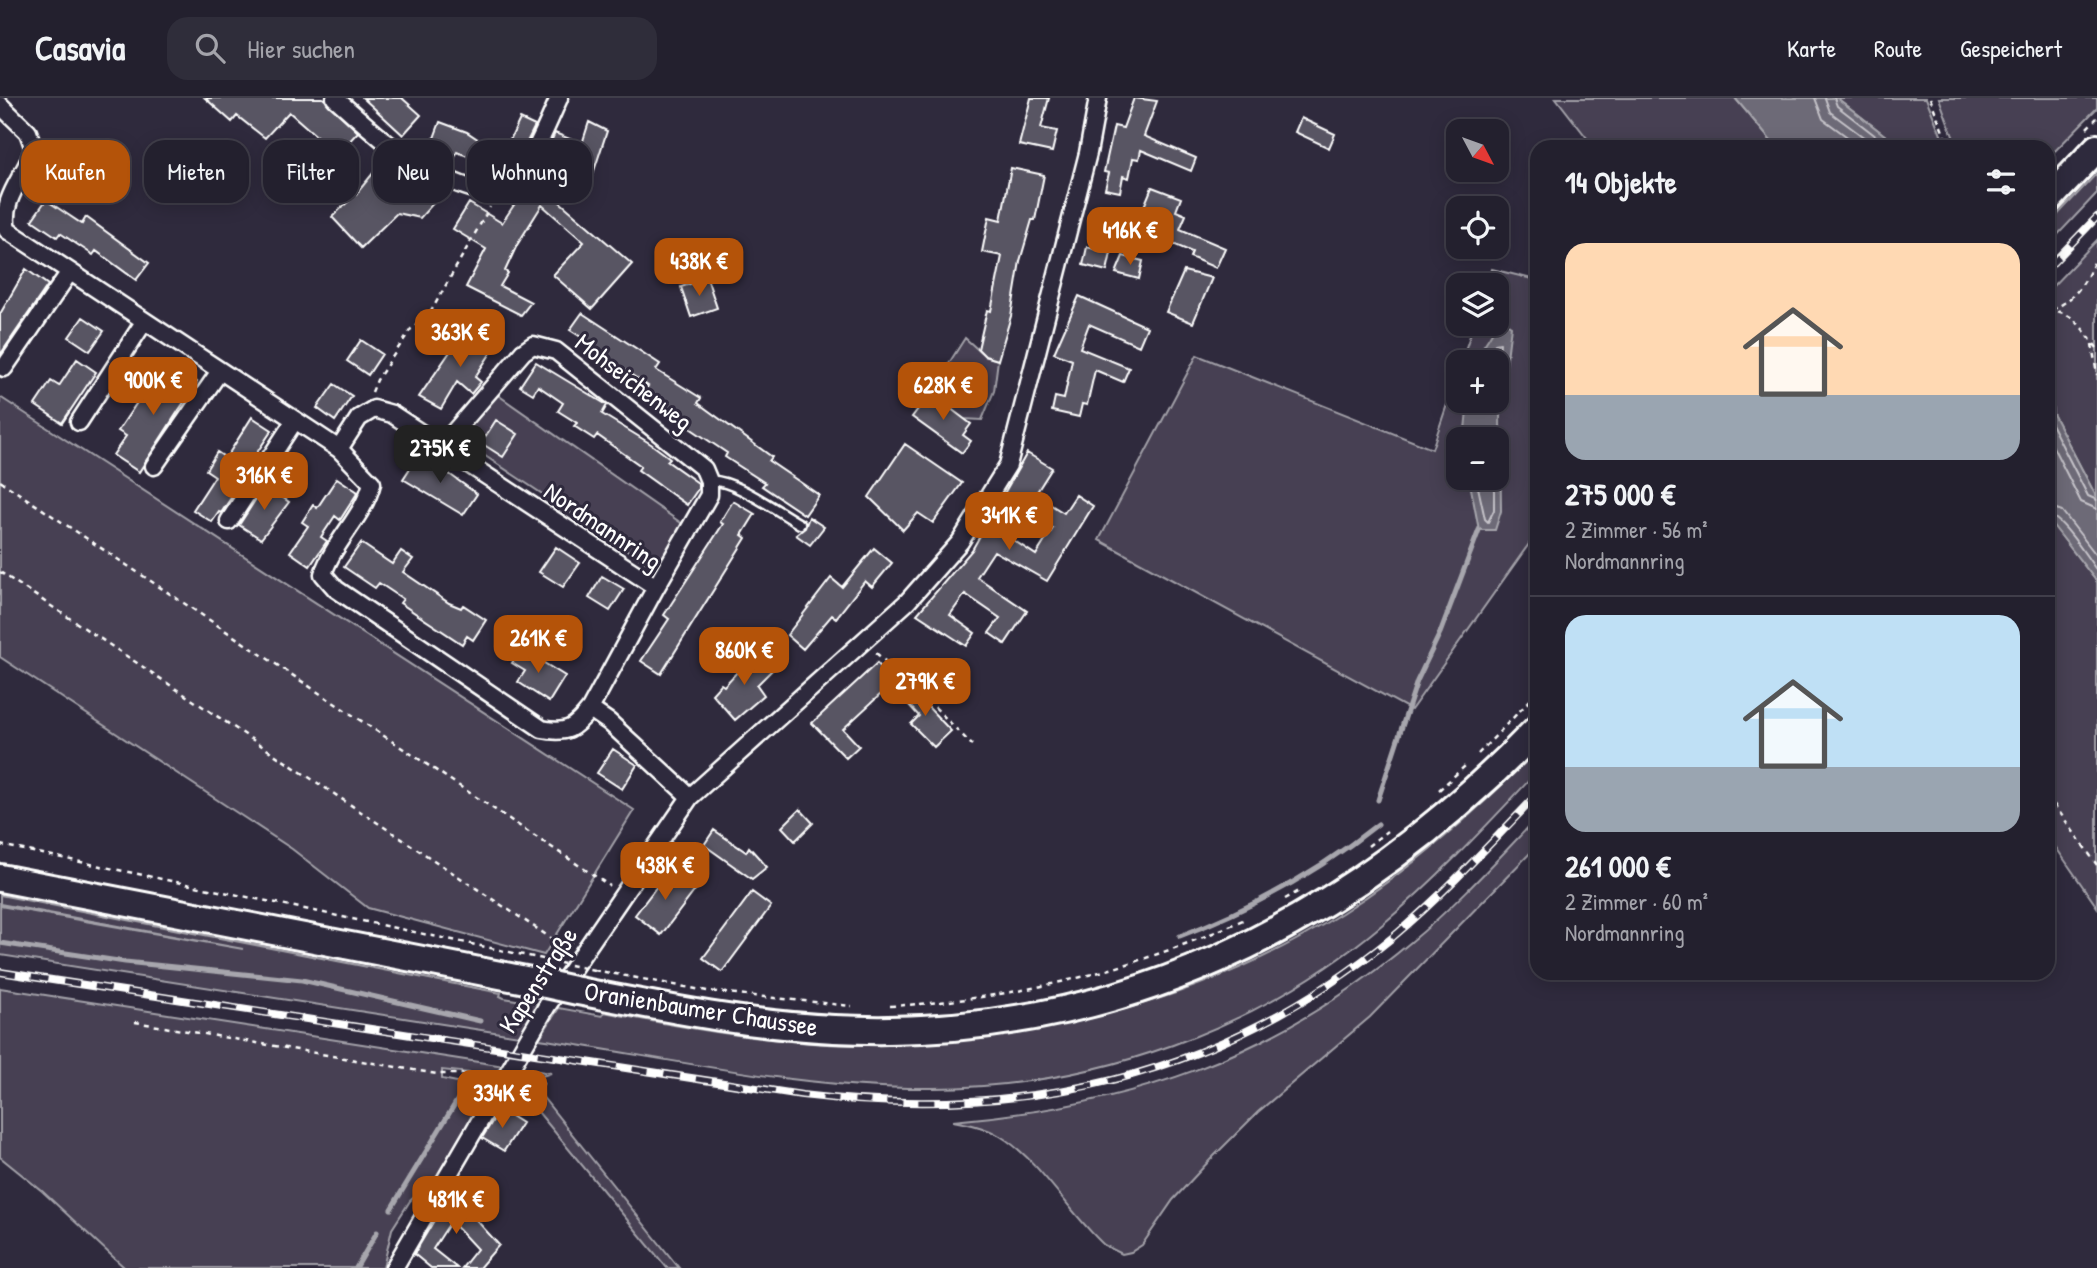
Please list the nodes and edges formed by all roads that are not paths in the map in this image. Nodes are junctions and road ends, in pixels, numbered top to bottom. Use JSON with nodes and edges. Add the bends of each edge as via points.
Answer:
{"nodes":[{"id":1,"x":335,"y":98,"type":"edge"},
{"id":2,"x":559,"y":98,"type":"edge"},
{"id":3,"x":1098,"y":98,"type":"edge"},
{"id":4,"x":0,"y":105,"type":"edge"},
{"id":5,"x":2097,"y":148,"type":"edge"},
{"id":6,"x":2055,"y":193,"type":"edge"},
{"id":7,"x":2,"y":205,"type":"edge"},
{"id":8,"x":69,"y":273,"type":"junction"},
{"id":9,"x":144,"y":322,"type":"junction"},
{"id":10,"x":4,"y":368,"type":"dead end"},
{"id":11,"x":220,"y":371,"type":"junction"},
{"id":12,"x":295,"y":420,"type":"junction"},
{"id":13,"x":79,"y":422,"type":"dead end"},
{"id":14,"x":441,"y":447,"type":"junction"},
{"id":15,"x":339,"y":449,"type":"junction"},
{"id":16,"x":154,"y":466,"type":"dead end"},
{"id":17,"x":709,"y":481,"type":"junction"},
{"id":18,"x":229,"y":521,"type":"dead end"},
{"id":19,"x":800,"y":524,"type":"dead end"},
{"id":20,"x":656,"y":587,"type":"junction"},
{"id":21,"x":590,"y":709,"type":"junction"},
{"id":22,"x":1530,"y":736,"type":"edge"},
{"id":23,"x":690,"y":797,"type":"junction"},
{"id":24,"x":0,"y":878,"type":"edge"},
{"id":25,"x":394,"y":1268,"type":"edge"}],
"edges":[{"from":1,"to":2,"type":"street","via":[[415,162],[494,194],[509,188],[541,141]]},
{"from":3,"to":23,"type":"street","name":"Kapenstraße","via":[[1008,465],[961,542],[907,602]]},
{"from":4,"to":7,"type":"street","name":"Nordmannring","via":[[28,132],[34,149]]},
{"from":5,"to":6,"type":"main road"},
{"from":7,"to":8,"type":"street","name":"Nordmannring","via":[[7,230]]},
{"from":8,"to":9,"type":"street","name":"Nordmannring"},
{"from":8,"to":10,"type":"street"},
{"from":9,"to":11,"type":"street","name":"Nordmannring"},
{"from":9,"to":13,"type":"street"},
{"from":11,"to":12,"type":"street","name":"Nordmannring"},
{"from":11,"to":16,"type":"street"},
{"from":12,"to":15,"type":"street","name":"Nordmannring"},
{"from":12,"to":18,"type":"street"},
{"from":14,"to":15,"type":"street","name":"Nordmannring","via":[[391,414],[374,409],[359,418]]},
{"from":14,"to":17,"type":"street","name":"Mohseichenweg","via":[[523,352],[533,345],[545,346],[704,469]]},
{"from":14,"to":20,"type":"street","name":"Nordmannring"},
{"from":15,"to":21,"type":"street","name":"Nordmannring","via":[[372,483],[369,495],[329,554],[323,574],[337,589],[542,729],[560,733],[578,724]]},
{"from":17,"to":19,"type":"lane","via":[[731,485]]},
{"from":17,"to":20,"type":"street","via":[[709,495]]},
{"from":20,"to":21,"type":"street","name":"Nordmannring"},
{"from":21,"to":23,"type":"street"},
{"from":22,"to":24,"type":"main road","name":"Oranienbaumer Chaussee","bridge":true,"via":[[1419,840],[1349,890],[1242,949],[1119,995],[975,1023],[836,1030],[757,1023],[553,973]]},
{"from":23,"to":25,"type":"street","name":"Kapenstraße","via":[[533,1029]]}]}
